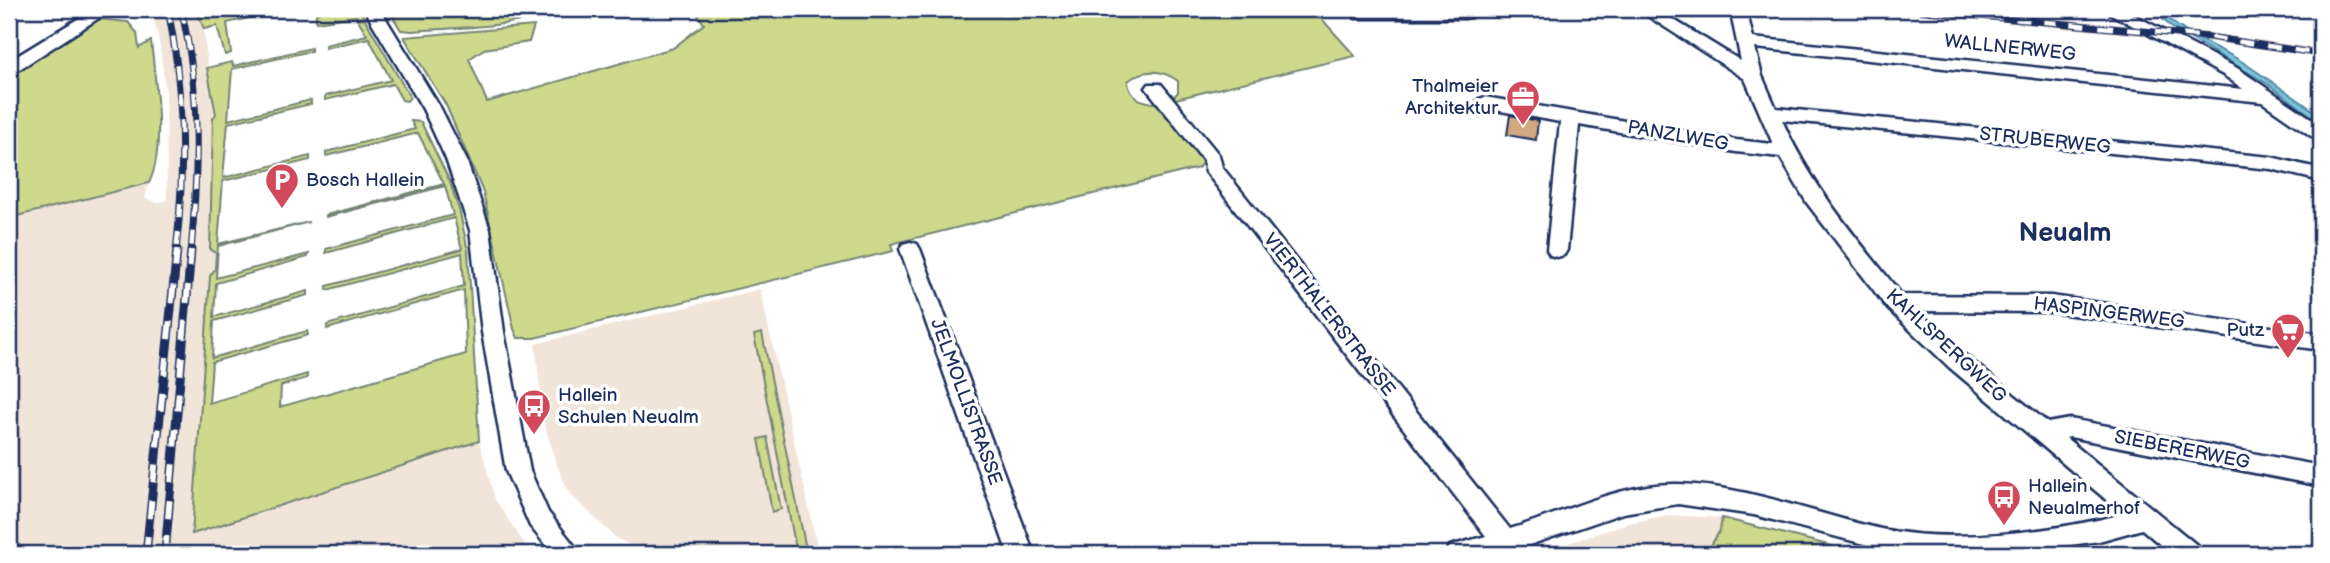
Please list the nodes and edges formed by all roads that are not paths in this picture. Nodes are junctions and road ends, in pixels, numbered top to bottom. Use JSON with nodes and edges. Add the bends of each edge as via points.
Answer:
{"nodes":[{"id":1,"x":105,"y":9,"type":"edge"},
{"id":2,"x":372,"y":9,"type":"edge"},
{"id":3,"x":1468,"y":9,"type":"edge"},
{"id":4,"x":1645,"y":9,"type":"edge"},
{"id":5,"x":1738,"y":9,"type":"edge"},
{"id":6,"x":2110,"y":9,"type":"edge"},
{"id":7,"x":1361,"y":14,"type":"dead end"},
{"id":8,"x":1745,"y":42,"type":"junction"},
{"id":9,"x":9,"y":68,"type":"edge"},
{"id":10,"x":1753,"y":76,"type":"junction"},
{"id":11,"x":1155,"y":88,"type":"dead end"},
{"id":12,"x":2271,"y":97,"type":"junction"},
{"id":13,"x":1485,"y":103,"type":"dead end"},
{"id":14,"x":1769,"y":113,"type":"junction"},
{"id":15,"x":1570,"y":118,"type":"junction"},
{"id":16,"x":2321,"y":134,"type":"edge"},
{"id":17,"x":1786,"y":151,"type":"junction"},
{"id":18,"x":2321,"y":175,"type":"edge"},
{"id":19,"x":910,"y":249,"type":"dead end"},
{"id":20,"x":1557,"y":250,"type":"dead end"},
{"id":21,"x":1896,"y":303,"type":"junction"},
{"id":22,"x":2321,"y":342,"type":"edge"},
{"id":23,"x":2043,"y":434,"type":"junction"},
{"id":24,"x":2321,"y":476,"type":"edge"},
{"id":25,"x":2144,"y":518,"type":"junction"},
{"id":26,"x":1506,"y":542,"type":"junction"},
{"id":27,"x":568,"y":554,"type":"edge"},
{"id":28,"x":1021,"y":554,"type":"edge"},
{"id":29,"x":1459,"y":554,"type":"edge"},
{"id":30,"x":2189,"y":554,"type":"edge"}],
"edges":[{"from":1,"to":9,"type":"street"},
{"from":2,"to":27,"type":"street","via":[[456,159],[480,230],[518,471],[539,519]]},
{"from":3,"to":7,"type":"street","via":[[1465,13]]},
{"from":4,"to":10,"type":"street"},
{"from":5,"to":8,"type":"street","name":"KAHLSPERGWEG"},
{"from":6,"to":12,"type":"street","via":[[2184,45]]},
{"from":8,"to":10,"type":"street","name":"KAHLSPERGWEG"},
{"from":8,"to":12,"type":"street","name":"WALLNERWEG"},
{"from":10,"to":14,"type":"street","name":"KAHLSPERGWEG"},
{"from":11,"to":26,"type":"street","name":"VIERTHALERSTRASSE","via":[[1212,159],[1213,169]]},
{"from":12,"to":16,"type":"street"},
{"from":13,"to":15,"type":"street","name":"PANZLWEG"},
{"from":14,"to":17,"type":"street","name":"KAHLSPERGWEG"},
{"from":14,"to":18,"type":"street","name":"STRUBERWEG","via":[[2272,163]]},
{"from":15,"to":17,"type":"street","name":"PANZLWEG"},
{"from":15,"to":20,"type":"street"},
{"from":17,"to":21,"type":"street","name":"KAHLSPERGWEG","via":[[1814,198]]},
{"from":19,"to":28,"type":"street","name":"JELMOLLISTRASSE"},
{"from":21,"to":22,"type":"street","name":"HASPINGERWEG","via":[[2052,304]]},
{"from":21,"to":23,"type":"street","name":"KAHLSPERGWEG"},
{"from":23,"to":24,"type":"street","name":"SIEBERERWEG","via":[[2070,428]]},
{"from":23,"to":25,"type":"street","name":"KAHLSPERGWEG"},
{"from":25,"to":26,"type":"street","via":[[2117,528],[2004,544],[1932,548],[1712,496],[1675,494],[1635,499]]},
{"from":25,"to":30,"type":"street","name":"KAHLSPERGWEG"},
{"from":26,"to":29,"type":"street"}]}
